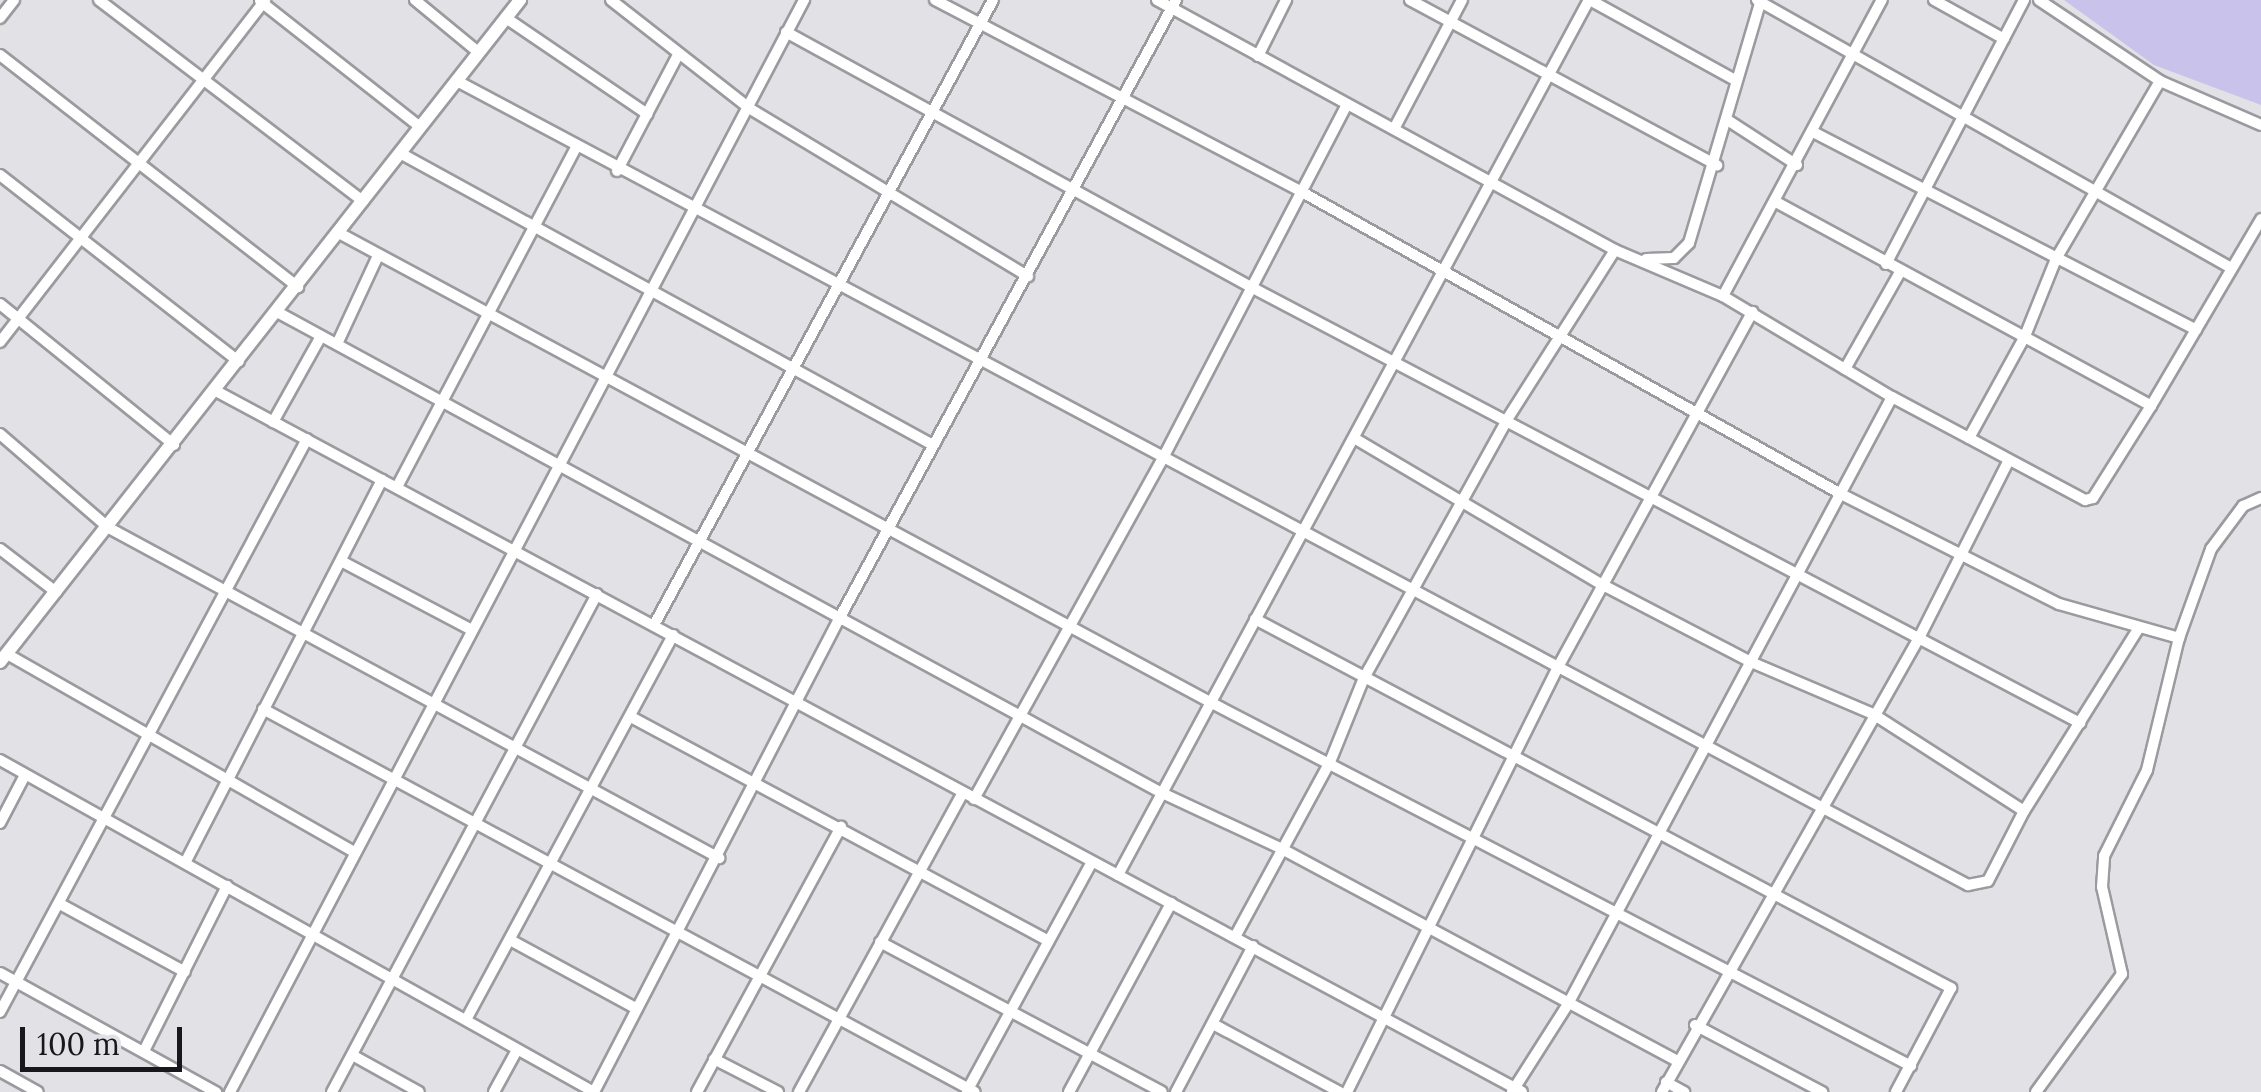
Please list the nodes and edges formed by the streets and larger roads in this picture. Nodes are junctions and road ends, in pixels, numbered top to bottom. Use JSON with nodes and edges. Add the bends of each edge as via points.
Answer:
{"nodes":[{"id":1,"x":14,"y":0,"type":"edge"},
{"id":2,"x":99,"y":0,"type":"edge"},
{"id":3,"x":416,"y":0,"type":"edge"},
{"id":4,"x":520,"y":0,"type":"edge"},
{"id":5,"x":611,"y":0,"type":"edge"},
{"id":6,"x":804,"y":0,"type":"edge"},
{"id":7,"x":935,"y":0,"type":"edge"},
{"id":8,"x":992,"y":0,"type":"edge"},
{"id":9,"x":1157,"y":0,"type":"edge"},
{"id":10,"x":1286,"y":0,"type":"edge"},
{"id":11,"x":1410,"y":0,"type":"edge"},
{"id":12,"x":1462,"y":0,"type":"edge"},
{"id":13,"x":1589,"y":0,"type":"edge"},
{"id":14,"x":1882,"y":0,"type":"edge"},
{"id":15,"x":1934,"y":0,"type":"edge"},
{"id":16,"x":2024,"y":0,"type":"edge"},
{"id":17,"x":2039,"y":0,"type":"edge"},
{"id":18,"x":262,"y":1,"type":"edge"},
{"id":19,"x":1760,"y":1,"type":"edge"},
{"id":20,"x":1174,"y":4,"type":"edge"},
{"id":21,"x":0,"y":18,"type":"edge"},
{"id":22,"x":506,"y":18,"type":"junction"},
{"id":23,"x":1450,"y":21,"type":"junction"},
{"id":24,"x":979,"y":25,"type":"junction"},
{"id":25,"x":786,"y":32,"type":"junction"},
{"id":26,"x":2004,"y":39,"type":"junction"},
{"id":27,"x":478,"y":52,"type":"junction"},
{"id":28,"x":1853,"y":54,"type":"junction"},
{"id":29,"x":0,"y":55,"type":"edge"},
{"id":30,"x":678,"y":55,"type":"junction"},
{"id":31,"x":1258,"y":56,"type":"junction"},
{"id":32,"x":1549,"y":75,"type":"junction"},
{"id":33,"x":1735,"y":80,"type":"junction"},
{"id":34,"x":456,"y":81,"type":"junction"},
{"id":35,"x":202,"y":82,"type":"junction"},
{"id":36,"x":2160,"y":82,"type":"junction"},
{"id":37,"x":1124,"y":98,"type":"junction"},
{"id":38,"x":1347,"y":104,"type":"junction"},
{"id":39,"x":749,"y":108,"type":"junction"},
{"id":40,"x":934,"y":110,"type":"junction"},
{"id":41,"x":647,"y":114,"type":"junction"},
{"id":42,"x":1967,"y":116,"type":"junction"},
{"id":43,"x":1729,"y":121,"type":"junction"},
{"id":44,"x":2261,"y":125,"type":"edge"},
{"id":45,"x":420,"y":127,"type":"junction"},
{"id":46,"x":1394,"y":129,"type":"junction"},
{"id":47,"x":1815,"y":133,"type":"junction"},
{"id":48,"x":576,"y":148,"type":"junction"},
{"id":49,"x":400,"y":153,"type":"junction"},
{"id":50,"x":138,"y":161,"type":"junction"},
{"id":51,"x":1717,"y":165,"type":"junction"},
{"id":52,"x":1797,"y":166,"type":"junction"},
{"id":53,"x":617,"y":171,"type":"junction"},
{"id":54,"x":0,"y":175,"type":"edge"},
{"id":55,"x":1491,"y":180,"type":"junction"},
{"id":56,"x":1075,"y":189,"type":"junction"},
{"id":57,"x":1302,"y":192,"type":"junction"},
{"id":58,"x":2096,"y":192,"type":"junction"},
{"id":59,"x":1926,"y":193,"type":"junction"},
{"id":60,"x":886,"y":196,"type":"junction"},
{"id":61,"x":363,"y":201,"type":"junction"},
{"id":62,"x":1776,"y":202,"type":"junction"},
{"id":63,"x":697,"y":206,"type":"junction"},
{"id":64,"x":2261,"y":219,"type":"edge"},
{"id":65,"x":532,"y":227,"type":"junction"},
{"id":66,"x":339,"y":233,"type":"junction"},
{"id":67,"x":79,"y":237,"type":"junction"},
{"id":68,"x":1615,"y":250,"type":"junction"},
{"id":69,"x":377,"y":258,"type":"junction"},
{"id":70,"x":1637,"y":258,"type":"junction"},
{"id":71,"x":2056,"y":258,"type":"junction"},
{"id":72,"x":1886,"y":264,"type":"junction"},
{"id":73,"x":2231,"y":268,"type":"junction"},
{"id":74,"x":1444,"y":270,"type":"junction"},
{"id":75,"x":1900,"y":272,"type":"junction"},
{"id":76,"x":1028,"y":276,"type":"junction"},
{"id":77,"x":839,"y":282,"type":"junction"},
{"id":78,"x":298,"y":287,"type":"junction"},
{"id":79,"x":1251,"y":287,"type":"junction"},
{"id":80,"x":649,"y":290,"type":"junction"},
{"id":81,"x":1723,"y":296,"type":"junction"},
{"id":82,"x":0,"y":304,"type":"edge"},
{"id":83,"x":1752,"y":312,"type":"junction"},
{"id":84,"x":278,"y":313,"type":"junction"},
{"id":85,"x":484,"y":314,"type":"junction"},
{"id":86,"x":18,"y":319,"type":"junction"},
{"id":87,"x":2196,"y":330,"type":"junction"},
{"id":88,"x":1556,"y":333,"type":"junction"},
{"id":89,"x":321,"y":336,"type":"junction"},
{"id":90,"x":2025,"y":336,"type":"junction"},
{"id":91,"x":0,"y":342,"type":"edge"},
{"id":92,"x":336,"y":344,"type":"junction"},
{"id":93,"x":1396,"y":359,"type":"junction"},
{"id":94,"x":238,"y":362,"type":"junction"},
{"id":95,"x":980,"y":364,"type":"junction"},
{"id":96,"x":794,"y":367,"type":"junction"},
{"id":97,"x":1846,"y":369,"type":"junction"},
{"id":98,"x":604,"y":376,"type":"junction"},
{"id":99,"x":216,"y":391,"type":"junction"},
{"id":100,"x":1892,"y":398,"type":"junction"},
{"id":101,"x":440,"y":400,"type":"junction"},
{"id":102,"x":2151,"y":406,"type":"junction"},
{"id":103,"x":1696,"y":410,"type":"junction"},
{"id":104,"x":1508,"y":418,"type":"junction"},
{"id":105,"x":273,"y":422,"type":"junction"},
{"id":106,"x":0,"y":434,"type":"edge"},
{"id":107,"x":1354,"y":438,"type":"junction"},
{"id":108,"x":1969,"y":438,"type":"junction"},
{"id":109,"x":307,"y":440,"type":"junction"},
{"id":110,"x":933,"y":445,"type":"junction"},
{"id":111,"x":174,"y":446,"type":"junction"},
{"id":112,"x":1166,"y":454,"type":"junction"},
{"id":113,"x":747,"y":455,"type":"junction"},
{"id":114,"x":2009,"y":460,"type":"junction"},
{"id":115,"x":558,"y":463,"type":"junction"},
{"id":116,"x":382,"y":480,"type":"junction"},
{"id":117,"x":397,"y":487,"type":"junction"},
{"id":118,"x":1651,"y":494,"type":"junction"},
{"id":119,"x":1840,"y":494,"type":"junction"},
{"id":120,"x":1464,"y":498,"type":"junction"},
{"id":121,"x":2261,"y":498,"type":"edge"},
{"id":122,"x":1304,"y":526,"type":"junction"},
{"id":123,"x":109,"y":528,"type":"junction"},
{"id":124,"x":888,"y":530,"type":"junction"},
{"id":125,"x":701,"y":539,"type":"junction"},
{"id":126,"x":512,"y":548,"type":"junction"},
{"id":127,"x":0,"y":549,"type":"edge"},
{"id":128,"x":1959,"y":552,"type":"junction"},
{"id":129,"x":341,"y":561,"type":"junction"},
{"id":130,"x":1798,"y":573,"type":"junction"},
{"id":131,"x":1603,"y":586,"type":"junction"},
{"id":132,"x":1414,"y":588,"type":"junction"},
{"id":133,"x":56,"y":592,"type":"junction"},
{"id":134,"x":227,"y":592,"type":"junction"},
{"id":135,"x":596,"y":594,"type":"junction"},
{"id":136,"x":840,"y":617,"type":"junction"},
{"id":137,"x":1255,"y":619,"type":"junction"},
{"id":138,"x":654,"y":625,"type":"junction"},
{"id":139,"x":1070,"y":626,"type":"junction"},
{"id":140,"x":472,"y":630,"type":"junction"},
{"id":141,"x":2138,"y":630,"type":"junction"},
{"id":142,"x":303,"y":633,"type":"junction"},
{"id":143,"x":673,"y":635,"type":"junction"},
{"id":144,"x":1920,"y":636,"type":"junction"},
{"id":145,"x":2178,"y":638,"type":"junction"},
{"id":146,"x":4,"y":658,"type":"edge"},
{"id":147,"x":1751,"y":662,"type":"junction"},
{"id":148,"x":1558,"y":667,"type":"junction"},
{"id":149,"x":1364,"y":678,"type":"junction"},
{"id":150,"x":796,"y":702,"type":"junction"},
{"id":151,"x":1210,"y":702,"type":"junction"},
{"id":152,"x":434,"y":705,"type":"junction"},
{"id":153,"x":263,"y":709,"type":"junction"},
{"id":154,"x":1874,"y":714,"type":"junction"},
{"id":155,"x":1019,"y":715,"type":"junction"},
{"id":156,"x":630,"y":716,"type":"junction"},
{"id":157,"x":2080,"y":722,"type":"junction"},
{"id":158,"x":147,"y":739,"type":"junction"},
{"id":159,"x":1704,"y":745,"type":"junction"},
{"id":160,"x":517,"y":748,"type":"junction"},
{"id":161,"x":1512,"y":755,"type":"junction"},
{"id":162,"x":0,"y":760,"type":"edge"},
{"id":163,"x":1330,"y":762,"type":"junction"},
{"id":164,"x":26,"y":775,"type":"junction"},
{"id":165,"x":392,"y":781,"type":"junction"},
{"id":166,"x":227,"y":783,"type":"junction"},
{"id":167,"x":757,"y":783,"type":"junction"},
{"id":168,"x":593,"y":788,"type":"junction"},
{"id":169,"x":1160,"y":792,"type":"junction"},
{"id":170,"x":969,"y":796,"type":"junction"},
{"id":171,"x":1821,"y":804,"type":"junction"},
{"id":172,"x":2024,"y":811,"type":"junction"},
{"id":173,"x":103,"y":820,"type":"junction"},
{"id":174,"x":476,"y":822,"type":"junction"},
{"id":175,"x":0,"y":823,"type":"edge"},
{"id":176,"x":841,"y":827,"type":"junction"},
{"id":177,"x":1656,"y":835,"type":"junction"},
{"id":178,"x":1473,"y":839,"type":"junction"},
{"id":179,"x":1282,"y":849,"type":"junction"},
{"id":180,"x":354,"y":852,"type":"junction"},
{"id":181,"x":720,"y":858,"type":"junction"},
{"id":182,"x":1092,"y":862,"type":"junction"},
{"id":183,"x":185,"y":863,"type":"junction"},
{"id":184,"x":552,"y":864,"type":"junction"},
{"id":185,"x":920,"y":872,"type":"junction"},
{"id":186,"x":1118,"y":875,"type":"junction"},
{"id":187,"x":227,"y":886,"type":"junction"},
{"id":188,"x":1779,"y":891,"type":"junction"},
{"id":189,"x":1171,"y":903,"type":"junction"},
{"id":190,"x":60,"y":904,"type":"junction"},
{"id":191,"x":1616,"y":912,"type":"junction"},
{"id":192,"x":1428,"y":925,"type":"junction"},
{"id":193,"x":311,"y":933,"type":"junction"},
{"id":194,"x":678,"y":933,"type":"junction"},
{"id":195,"x":1236,"y":936,"type":"junction"},
{"id":196,"x":1050,"y":940,"type":"junction"},
{"id":197,"x":512,"y":941,"type":"junction"},
{"id":198,"x":880,"y":942,"type":"junction"},
{"id":199,"x":1253,"y":946,"type":"junction"},
{"id":200,"x":1731,"y":969,"type":"junction"},
{"id":201,"x":185,"y":972,"type":"junction"},
{"id":202,"x":0,"y":973,"type":"edge"},
{"id":203,"x":389,"y":977,"type":"junction"},
{"id":204,"x":759,"y":977,"type":"junction"},
{"id":205,"x":16,"y":982,"type":"junction"},
{"id":206,"x":1568,"y":1004,"type":"junction"},
{"id":207,"x":637,"y":1008,"type":"junction"},
{"id":208,"x":0,"y":1012,"type":"edge"},
{"id":209,"x":1010,"y":1014,"type":"junction"},
{"id":210,"x":1383,"y":1015,"type":"junction"},
{"id":211,"x":468,"y":1018,"type":"junction"},
{"id":212,"x":838,"y":1018,"type":"junction"},
{"id":213,"x":1212,"y":1024,"type":"junction"},
{"id":214,"x":1695,"y":1025,"type":"junction"},
{"id":215,"x":144,"y":1050,"type":"junction"},
{"id":216,"x":517,"y":1050,"type":"junction"},
{"id":217,"x":354,"y":1056,"type":"junction"},
{"id":218,"x":1088,"y":1056,"type":"junction"},
{"id":219,"x":714,"y":1060,"type":"junction"},
{"id":220,"x":1676,"y":1060,"type":"junction"},
{"id":221,"x":1911,"y":1066,"type":"junction"},
{"id":222,"x":0,"y":1071,"type":"edge"},
{"id":223,"x":1664,"y":1087,"type":"edge"},
{"id":224,"x":970,"y":1091,"type":"edge"},
{"id":225,"x":1516,"y":1091,"type":"edge"},
{"id":226,"x":38,"y":1092,"type":"edge"},
{"id":227,"x":216,"y":1092,"type":"edge"},
{"id":228,"x":230,"y":1092,"type":"edge"},
{"id":229,"x":332,"y":1092,"type":"edge"},
{"id":230,"x":420,"y":1092,"type":"edge"},
{"id":231,"x":494,"y":1092,"type":"edge"},
{"id":232,"x":594,"y":1092,"type":"edge"},
{"id":233,"x":697,"y":1092,"type":"edge"},
{"id":234,"x":778,"y":1092,"type":"edge"},
{"id":235,"x":799,"y":1092,"type":"edge"},
{"id":236,"x":1069,"y":1092,"type":"edge"},
{"id":237,"x":1162,"y":1092,"type":"edge"},
{"id":238,"x":1176,"y":1092,"type":"edge"},
{"id":239,"x":1344,"y":1092,"type":"edge"},
{"id":240,"x":1684,"y":1092,"type":"edge"},
{"id":241,"x":1822,"y":1092,"type":"edge"},
{"id":242,"x":1896,"y":1092,"type":"edge"},
{"id":243,"x":2036,"y":1092,"type":"edge"}],
"edges":[{"from":1,"to":21,"type":"street"},
{"from":2,"to":35,"type":"street"},
{"from":3,"to":27,"type":"street"},
{"from":4,"to":22,"type":"street"},
{"from":5,"to":30,"type":"street"},
{"from":6,"to":25,"type":"street"},
{"from":7,"to":24,"type":"street"},
{"from":8,"to":24,"type":"street"},
{"from":9,"to":20,"type":"street"},
{"from":10,"to":31,"type":"street"},
{"from":11,"to":23,"type":"street"},
{"from":12,"to":23,"type":"street"},
{"from":13,"to":32,"type":"street"},
{"from":13,"to":33,"type":"street"},
{"from":14,"to":28,"type":"street"},
{"from":15,"to":26,"type":"street"},
{"from":16,"to":26,"type":"street"},
{"from":17,"to":36,"type":"street"},
{"from":18,"to":35,"type":"street"},
{"from":18,"to":45,"type":"street"},
{"from":19,"to":28,"type":"street"},
{"from":19,"to":33,"type":"street"},
{"from":20,"to":31,"type":"street"},
{"from":20,"to":37,"type":"street"},
{"from":22,"to":27,"type":"street"},
{"from":22,"to":41,"type":"street"},
{"from":23,"to":32,"type":"street"},
{"from":23,"to":46,"type":"street"},
{"from":24,"to":37,"type":"street"},
{"from":24,"to":40,"type":"street"},
{"from":25,"to":39,"type":"street"},
{"from":25,"to":40,"type":"street"},
{"from":26,"to":42,"type":"street"},
{"from":27,"to":34,"type":"street"},
{"from":28,"to":42,"type":"street"},
{"from":28,"to":47,"type":"street"},
{"from":29,"to":50,"type":"street"},
{"from":30,"to":39,"type":"street"},
{"from":30,"to":41,"type":"street"},
{"from":31,"to":38,"type":"street"},
{"from":32,"to":51,"type":"street"},
{"from":32,"to":55,"type":"street"},
{"from":33,"to":43,"type":"street"},
{"from":34,"to":45,"type":"street"},
{"from":34,"to":48,"type":"street"},
{"from":35,"to":50,"type":"street"},
{"from":35,"to":61,"type":"street"},
{"from":36,"to":44,"type":"street"},
{"from":36,"to":58,"type":"street"},
{"from":37,"to":56,"type":"street"},
{"from":37,"to":57,"type":"street"},
{"from":38,"to":46,"type":"street"},
{"from":38,"to":57,"type":"street"},
{"from":39,"to":60,"type":"street"},
{"from":39,"to":63,"type":"street"},
{"from":40,"to":56,"type":"street"},
{"from":40,"to":60,"type":"street"},
{"from":41,"to":53,"type":"street"},
{"from":42,"to":58,"type":"street"},
{"from":42,"to":59,"type":"street"},
{"from":43,"to":51,"type":"street"},
{"from":43,"to":52,"type":"street"},
{"from":45,"to":49,"type":"street"},
{"from":46,"to":55,"type":"street"},
{"from":47,"to":52,"type":"street"},
{"from":47,"to":59,"type":"street"},
{"from":48,"to":53,"type":"street"},
{"from":48,"to":65,"type":"street"},
{"from":49,"to":61,"type":"street"},
{"from":49,"to":65,"type":"street"},
{"from":50,"to":67,"type":"street"},
{"from":50,"to":78,"type":"street"},
{"from":51,"to":70,"type":"street","via":[[1682,253]]},
{"from":52,"to":62,"type":"street"},
{"from":53,"to":63,"type":"street"},
{"from":54,"to":67,"type":"street"},
{"from":55,"to":68,"type":"street"},
{"from":55,"to":74,"type":"street"},
{"from":56,"to":76,"type":"street"},
{"from":56,"to":79,"type":"street"},
{"from":57,"to":74,"type":"street"},
{"from":57,"to":79,"type":"street"},
{"from":58,"to":71,"type":"street"},
{"from":58,"to":73,"type":"street"},
{"from":59,"to":71,"type":"street"},
{"from":59,"to":72,"type":"street"},
{"from":60,"to":76,"type":"street"},
{"from":60,"to":77,"type":"street"},
{"from":61,"to":66,"type":"street"},
{"from":62,"to":72,"type":"street"},
{"from":62,"to":81,"type":"street"},
{"from":63,"to":77,"type":"street"},
{"from":63,"to":80,"type":"street"},
{"from":64,"to":73,"type":"street"},
{"from":65,"to":80,"type":"street"},
{"from":65,"to":85,"type":"street"},
{"from":66,"to":69,"type":"street"},
{"from":66,"to":78,"type":"street"},
{"from":67,"to":86,"type":"street"},
{"from":67,"to":94,"type":"street"},
{"from":68,"to":70,"type":"street"},
{"from":68,"to":88,"type":"street"},
{"from":69,"to":85,"type":"street"},
{"from":69,"to":92,"type":"street"},
{"from":70,"to":81,"type":"street"},
{"from":71,"to":87,"type":"street"},
{"from":71,"to":90,"type":"street"},
{"from":72,"to":75,"type":"street"},
{"from":73,"to":87,"type":"street"},
{"from":74,"to":88,"type":"street"},
{"from":74,"to":93,"type":"street"},
{"from":75,"to":90,"type":"street"},
{"from":75,"to":97,"type":"street"},
{"from":76,"to":95,"type":"street"},
{"from":77,"to":95,"type":"street"},
{"from":77,"to":96,"type":"street"},
{"from":78,"to":84,"type":"street"},
{"from":79,"to":93,"type":"street"},
{"from":79,"to":112,"type":"street"},
{"from":80,"to":96,"type":"street"},
{"from":80,"to":98,"type":"street"},
{"from":81,"to":83,"type":"street"},
{"from":82,"to":86,"type":"street"},
{"from":83,"to":97,"type":"street"},
{"from":83,"to":103,"type":"street"},
{"from":84,"to":89,"type":"street"},
{"from":84,"to":94,"type":"street"},
{"from":85,"to":98,"type":"street"},
{"from":85,"to":101,"type":"street"},
{"from":86,"to":91,"type":"street"},
{"from":86,"to":111,"type":"street"},
{"from":87,"to":102,"type":"street"},
{"from":88,"to":103,"type":"street"},
{"from":88,"to":104,"type":"street"},
{"from":89,"to":92,"type":"street"},
{"from":89,"to":105,"type":"street"},
{"from":90,"to":102,"type":"street"},
{"from":90,"to":108,"type":"street"},
{"from":92,"to":101,"type":"street"},
{"from":93,"to":104,"type":"street"},
{"from":93,"to":107,"type":"street"},
{"from":94,"to":99,"type":"street"},
{"from":95,"to":110,"type":"street"},
{"from":95,"to":112,"type":"street"},
{"from":96,"to":110,"type":"street"},
{"from":96,"to":113,"type":"street"},
{"from":97,"to":100,"type":"street"},
{"from":98,"to":113,"type":"street"},
{"from":98,"to":115,"type":"street"},
{"from":99,"to":105,"type":"street"},
{"from":99,"to":111,"type":"street"},
{"from":100,"to":108,"type":"street"},
{"from":100,"to":119,"type":"street"},
{"from":101,"to":115,"type":"street"},
{"from":101,"to":117,"type":"street"},
{"from":102,"to":114,"type":"street","via":[[2090,500]]},
{"from":103,"to":118,"type":"street"},
{"from":103,"to":119,"type":"street"},
{"from":104,"to":118,"type":"street"},
{"from":104,"to":120,"type":"street"},
{"from":105,"to":109,"type":"street"},
{"from":106,"to":123,"type":"street"},
{"from":107,"to":120,"type":"street"},
{"from":107,"to":122,"type":"street"},
{"from":108,"to":114,"type":"street"},
{"from":109,"to":116,"type":"street"},
{"from":109,"to":134,"type":"street"},
{"from":110,"to":124,"type":"street"},
{"from":111,"to":123,"type":"street"},
{"from":112,"to":122,"type":"street"},
{"from":112,"to":139,"type":"street"},
{"from":113,"to":124,"type":"street"},
{"from":113,"to":125,"type":"street"},
{"from":114,"to":128,"type":"street"},
{"from":115,"to":125,"type":"street"},
{"from":115,"to":126,"type":"street"},
{"from":116,"to":117,"type":"street"},
{"from":116,"to":129,"type":"street"},
{"from":117,"to":126,"type":"street"},
{"from":118,"to":130,"type":"street"},
{"from":118,"to":131,"type":"street"},
{"from":119,"to":128,"type":"street"},
{"from":119,"to":130,"type":"street"},
{"from":120,"to":131,"type":"street"},
{"from":120,"to":132,"type":"street"},
{"from":121,"to":145,"type":"street","via":[[2243,506],[2211,549]]},
{"from":122,"to":132,"type":"street"},
{"from":122,"to":137,"type":"street"},
{"from":123,"to":133,"type":"street"},
{"from":123,"to":134,"type":"street"},
{"from":124,"to":136,"type":"street"},
{"from":124,"to":139,"type":"street"},
{"from":125,"to":136,"type":"street"},
{"from":125,"to":138,"type":"street"},
{"from":126,"to":135,"type":"street"},
{"from":126,"to":140,"type":"street"},
{"from":127,"to":133,"type":"street"},
{"from":128,"to":141,"type":"street","via":[[2059,604]]},
{"from":128,"to":144,"type":"street"},
{"from":129,"to":140,"type":"street"},
{"from":129,"to":142,"type":"street"},
{"from":130,"to":144,"type":"street"},
{"from":130,"to":147,"type":"street"},
{"from":131,"to":147,"type":"street"},
{"from":131,"to":148,"type":"street"},
{"from":132,"to":148,"type":"street"},
{"from":132,"to":149,"type":"street"},
{"from":133,"to":146,"type":"street"},
{"from":134,"to":142,"type":"street"},
{"from":134,"to":158,"type":"street"},
{"from":135,"to":138,"type":"street"},
{"from":135,"to":160,"type":"street"},
{"from":136,"to":150,"type":"street"},
{"from":136,"to":155,"type":"street"},
{"from":137,"to":149,"type":"street"},
{"from":137,"to":151,"type":"street"},
{"from":138,"to":143,"type":"street"},
{"from":139,"to":151,"type":"street"},
{"from":139,"to":155,"type":"street"},
{"from":140,"to":152,"type":"street"},
{"from":141,"to":145,"type":"street"},
{"from":141,"to":157,"type":"street"},
{"from":142,"to":152,"type":"street"},
{"from":142,"to":153,"type":"street"},
{"from":143,"to":150,"type":"street"},
{"from":143,"to":156,"type":"street"},
{"from":144,"to":154,"type":"street"},
{"from":144,"to":157,"type":"street"},
{"from":145,"to":243,"type":"street","via":[[2147,770],[2104,856],[2102,886],[2122,974]]},
{"from":146,"to":158,"type":"street"},
{"from":147,"to":154,"type":"street"},
{"from":147,"to":159,"type":"street"},
{"from":148,"to":159,"type":"street"},
{"from":148,"to":161,"type":"street"},
{"from":149,"to":161,"type":"street"},
{"from":149,"to":163,"type":"street"},
{"from":150,"to":167,"type":"street"},
{"from":150,"to":170,"type":"street"},
{"from":151,"to":163,"type":"street"},
{"from":151,"to":169,"type":"street"},
{"from":152,"to":160,"type":"street"},
{"from":152,"to":165,"type":"street"},
{"from":153,"to":165,"type":"street"},
{"from":153,"to":166,"type":"street"},
{"from":154,"to":171,"type":"street"},
{"from":154,"to":172,"type":"street"},
{"from":155,"to":169,"type":"street"},
{"from":155,"to":170,"type":"street"},
{"from":156,"to":167,"type":"street"},
{"from":156,"to":168,"type":"street"},
{"from":157,"to":172,"type":"street"},
{"from":158,"to":166,"type":"street"},
{"from":158,"to":173,"type":"street"},
{"from":159,"to":171,"type":"street"},
{"from":159,"to":177,"type":"street"},
{"from":160,"to":168,"type":"street"},
{"from":160,"to":174,"type":"street"},
{"from":161,"to":177,"type":"street"},
{"from":161,"to":178,"type":"street"},
{"from":162,"to":164,"type":"street"},
{"from":163,"to":178,"type":"street"},
{"from":163,"to":179,"type":"street"},
{"from":164,"to":173,"type":"street"},
{"from":164,"to":175,"type":"street"},
{"from":165,"to":174,"type":"street"},
{"from":165,"to":180,"type":"street"},
{"from":166,"to":180,"type":"street"},
{"from":166,"to":183,"type":"street"},
{"from":167,"to":176,"type":"street"},
{"from":167,"to":181,"type":"street"},
{"from":168,"to":181,"type":"street"},
{"from":168,"to":184,"type":"street"},
{"from":169,"to":179,"type":"street"},
{"from":169,"to":186,"type":"street"},
{"from":170,"to":182,"type":"street"},
{"from":170,"to":185,"type":"street"},
{"from":171,"to":172,"type":"street","via":[[1979,886],[1988,882]]},
{"from":171,"to":188,"type":"street"},
{"from":173,"to":183,"type":"street"},
{"from":173,"to":190,"type":"street"},
{"from":174,"to":184,"type":"street"},
{"from":174,"to":203,"type":"street"},
{"from":176,"to":185,"type":"street"},
{"from":176,"to":204,"type":"street"},
{"from":177,"to":188,"type":"street"},
{"from":177,"to":191,"type":"street"},
{"from":178,"to":191,"type":"street"},
{"from":178,"to":192,"type":"street"},
{"from":179,"to":192,"type":"street"},
{"from":179,"to":195,"type":"street"},
{"from":180,"to":193,"type":"street"},
{"from":181,"to":194,"type":"street"},
{"from":182,"to":186,"type":"street"},
{"from":182,"to":196,"type":"street"},
{"from":183,"to":187,"type":"street"},
{"from":184,"to":194,"type":"street"},
{"from":184,"to":197,"type":"street"},
{"from":185,"to":196,"type":"street"},
{"from":185,"to":198,"type":"street"},
{"from":186,"to":189,"type":"street"},
{"from":187,"to":193,"type":"street"},
{"from":187,"to":201,"type":"street"},
{"from":188,"to":200,"type":"street"},
{"from":188,"to":221,"type":"street","via":[[1951,988]]},
{"from":189,"to":195,"type":"street"},
{"from":189,"to":218,"type":"street"},
{"from":190,"to":201,"type":"street"},
{"from":190,"to":205,"type":"street"},
{"from":191,"to":200,"type":"street"},
{"from":191,"to":206,"type":"street"},
{"from":192,"to":206,"type":"street"},
{"from":192,"to":210,"type":"street"},
{"from":193,"to":203,"type":"street"},
{"from":193,"to":228,"type":"street"},
{"from":194,"to":204,"type":"street"},
{"from":194,"to":207,"type":"street"},
{"from":195,"to":199,"type":"street"},
{"from":196,"to":209,"type":"street"},
{"from":197,"to":207,"type":"street"},
{"from":197,"to":211,"type":"street"},
{"from":198,"to":209,"type":"street"},
{"from":198,"to":212,"type":"street"},
{"from":199,"to":210,"type":"street"},
{"from":199,"to":213,"type":"street"},
{"from":200,"to":214,"type":"street"},
{"from":200,"to":221,"type":"street"},
{"from":201,"to":215,"type":"street"},
{"from":202,"to":205,"type":"street"},
{"from":203,"to":211,"type":"street"},
{"from":203,"to":217,"type":"street"},
{"from":204,"to":212,"type":"street"},
{"from":204,"to":219,"type":"street"},
{"from":205,"to":208,"type":"street"},
{"from":205,"to":215,"type":"street"},
{"from":206,"to":220,"type":"street"},
{"from":206,"to":225,"type":"street"},
{"from":207,"to":232,"type":"street"},
{"from":209,"to":218,"type":"street"},
{"from":209,"to":224,"type":"street"},
{"from":210,"to":225,"type":"street"},
{"from":210,"to":239,"type":"street"},
{"from":211,"to":216,"type":"street"},
{"from":212,"to":224,"type":"street"},
{"from":212,"to":235,"type":"street"},
{"from":213,"to":238,"type":"street"},
{"from":213,"to":239,"type":"street"},
{"from":214,"to":220,"type":"street"},
{"from":214,"to":241,"type":"street"},
{"from":215,"to":227,"type":"street"},
{"from":216,"to":231,"type":"street"},
{"from":216,"to":232,"type":"street"},
{"from":217,"to":229,"type":"street"},
{"from":217,"to":230,"type":"street"},
{"from":218,"to":236,"type":"street"},
{"from":218,"to":237,"type":"street"},
{"from":219,"to":233,"type":"street"},
{"from":219,"to":234,"type":"street"},
{"from":220,"to":223,"type":"street"},
{"from":221,"to":242,"type":"street"},
{"from":222,"to":226,"type":"street"},
{"from":223,"to":240,"type":"street"}]}
